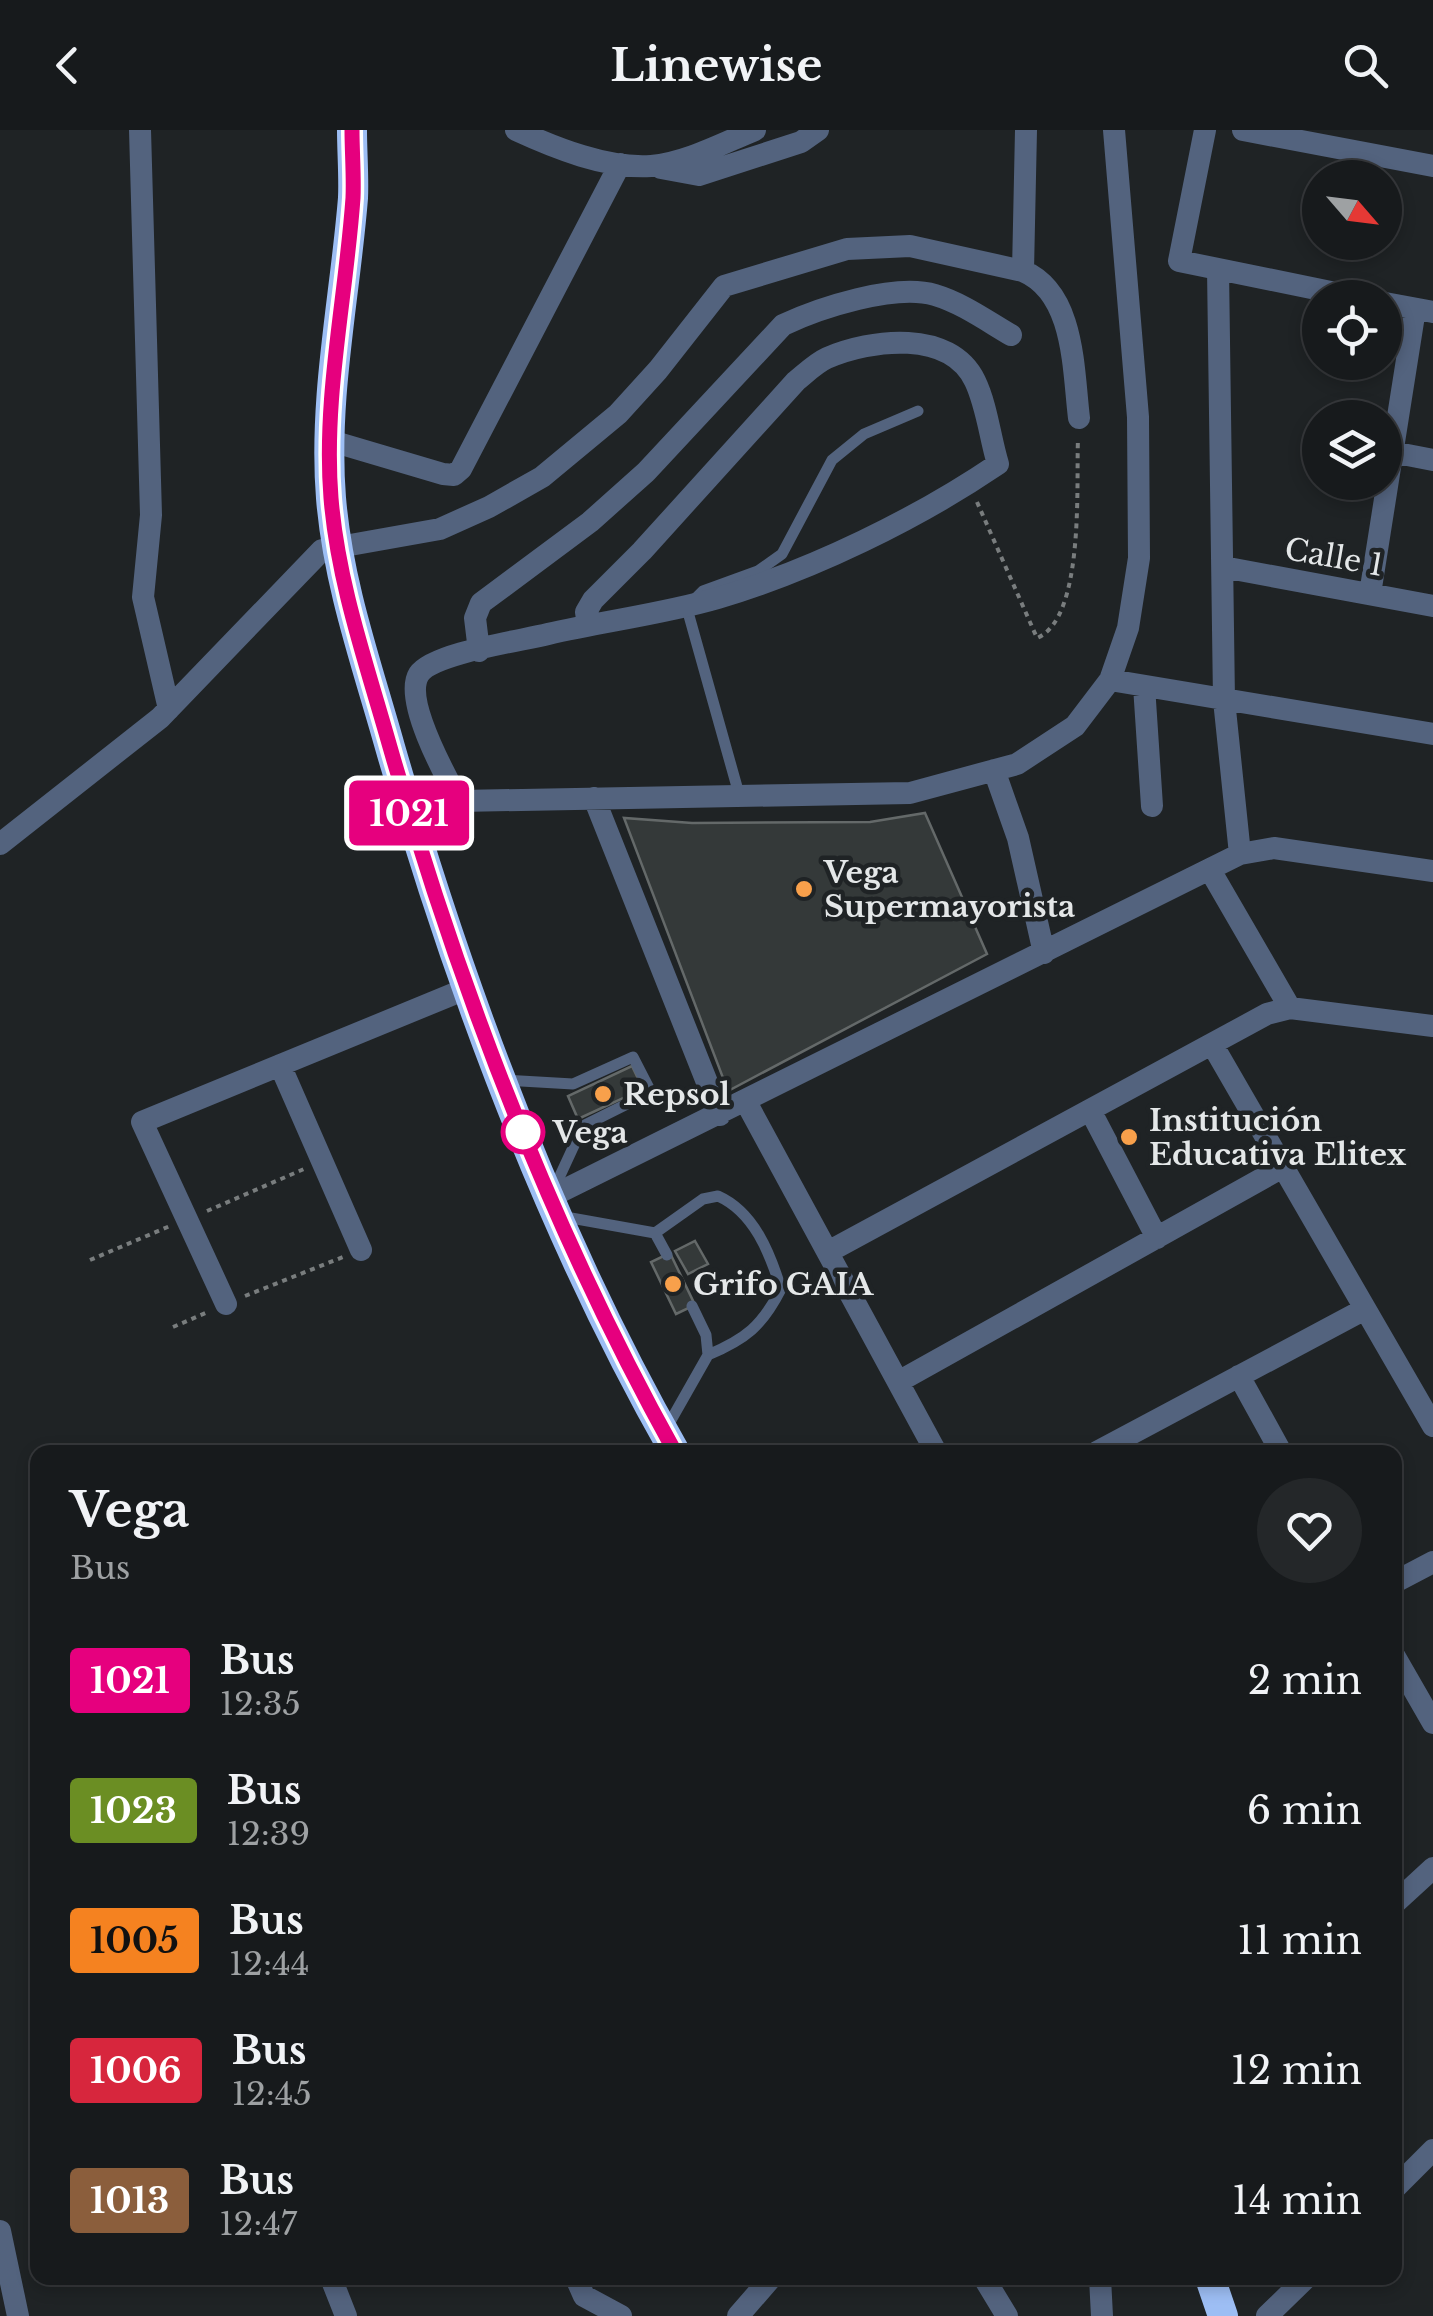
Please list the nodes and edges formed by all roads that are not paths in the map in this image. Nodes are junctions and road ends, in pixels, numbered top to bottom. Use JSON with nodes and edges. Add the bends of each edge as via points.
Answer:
{"nodes":[{"id":1,"x":140,"y":130,"type":"edge"},
{"id":2,"x":352,"y":130,"type":"edge"},
{"id":3,"x":516,"y":130,"type":"edge"},
{"id":4,"x":818,"y":130,"type":"edge"},
{"id":5,"x":1026,"y":130,"type":"edge"},
{"id":6,"x":1114,"y":130,"type":"edge"},
{"id":7,"x":1205,"y":130,"type":"edge"},
{"id":8,"x":1242,"y":130,"type":"edge"},
{"id":9,"x":743,"y":132,"type":"edge"},
{"id":10,"x":620,"y":164,"type":"junction"},
{"id":11,"x":650,"y":166,"type":"junction"},
{"id":12,"x":1433,"y":166,"type":"edge"},
{"id":13,"x":1218,"y":268,"type":"junction"},
{"id":14,"x":1022,"y":272,"type":"junction"},
{"id":15,"x":1302,"y":286,"type":"edge"},
{"id":16,"x":1424,"y":310,"type":"edge"},
{"id":17,"x":1011,"y":335,"type":"dead end"},
{"id":18,"x":1402,"y":408,"type":"edge"},
{"id":19,"x":918,"y":412,"type":"dead end"},
{"id":20,"x":1079,"y":418,"type":"road end"},
{"id":21,"x":328,"y":440,"type":"junction"},
{"id":22,"x":1402,"y":454,"type":"edge"},
{"id":23,"x":1433,"y":460,"type":"edge"},
{"id":24,"x":1385,"y":500,"type":"edge"},
{"id":25,"x":336,"y":548,"type":"junction"},
{"id":26,"x":1224,"y":567,"type":"junction"},
{"id":27,"x":1370,"y":594,"type":"junction"},
{"id":28,"x":691,"y":604,"type":"junction"},
{"id":29,"x":1433,"y":606,"type":"edge"},
{"id":30,"x":588,"y":625,"type":"junction"},
{"id":31,"x":479,"y":651,"type":"junction"},
{"id":32,"x":1110,"y":680,"type":"junction"},
{"id":33,"x":1144,"y":686,"type":"junction"},
{"id":34,"x":1224,"y":700,"type":"junction"},
{"id":35,"x":169,"y":709,"type":"junction"},
{"id":36,"x":1433,"y":734,"type":"edge"},
{"id":37,"x":994,"y":770,"type":"junction"},
{"id":38,"x":739,"y":794,"type":"junction"},
{"id":39,"x":594,"y":798,"type":"junction"},
{"id":40,"x":460,"y":801,"type":"junction"},
{"id":41,"x":1152,"y":806,"type":"dead end"},
{"id":42,"x":410,"y":817,"type":"junction"},
{"id":43,"x":0,"y":844,"type":"edge"},
{"id":44,"x":1240,"y":854,"type":"junction"},
{"id":45,"x":1210,"y":870,"type":"junction"},
{"id":46,"x":1433,"y":871,"type":"edge"},
{"id":47,"x":1044,"y":953,"type":"junction"},
{"id":48,"x":468,"y":988,"type":"junction"},
{"id":49,"x":1290,"y":1008,"type":"junction"},
{"id":50,"x":1433,"y":1026,"type":"edge"},
{"id":51,"x":1212,"y":1044,"type":"junction"},
{"id":52,"x":280,"y":1066,"type":"junction"},
{"id":53,"x":502,"y":1080,"type":"junction"},
{"id":54,"x":746,"y":1102,"type":"junction"},
{"id":55,"x":1090,"y":1110,"type":"junction"},
{"id":56,"x":720,"y":1115,"type":"junction"},
{"id":57,"x":1283,"y":1167,"type":"junction"},
{"id":58,"x":555,"y":1206,"type":"junction"},
{"id":59,"x":654,"y":1232,"type":"junction"},
{"id":60,"x":1156,"y":1238,"type":"junction"},
{"id":61,"x":361,"y":1250,"type":"road end"},
{"id":62,"x":828,"y":1252,"type":"junction"},
{"id":63,"x":666,"y":1255,"type":"dead end"},
{"id":64,"x":226,"y":1304,"type":"road end"},
{"id":65,"x":692,"y":1306,"type":"dead end"},
{"id":66,"x":1365,"y":1309,"type":"junction"},
{"id":67,"x":708,"y":1355,"type":"junction"},
{"id":68,"x":1239,"y":1376,"type":"junction"},
{"id":69,"x":898,"y":1382,"type":"junction"},
{"id":70,"x":1433,"y":1426,"type":"edge"},
{"id":71,"x":670,"y":1442,"type":"edge"},
{"id":72,"x":932,"y":1445,"type":"edge"},
{"id":73,"x":1116,"y":1445,"type":"edge"},
{"id":74,"x":1277,"y":1445,"type":"edge"},
{"id":75,"x":1433,"y":1562,"type":"edge"},
{"id":76,"x":1402,"y":1578,"type":"edge"},
{"id":77,"x":1402,"y":1669,"type":"edge"},
{"id":78,"x":1433,"y":1723,"type":"edge"},
{"id":79,"x":1433,"y":1868,"type":"edge"},
{"id":80,"x":1402,"y":1897,"type":"edge"},
{"id":81,"x":1433,"y":2150,"type":"edge"},
{"id":82,"x":1402,"y":2181,"type":"edge"},
{"id":83,"x":0,"y":2231,"type":"edge"},
{"id":84,"x":334,"y":2285,"type":"edge"},
{"id":85,"x":579,"y":2285,"type":"edge"},
{"id":86,"x":765,"y":2285,"type":"edge"},
{"id":87,"x":988,"y":2285,"type":"edge"},
{"id":88,"x":1100,"y":2285,"type":"edge"},
{"id":89,"x":1212,"y":2285,"type":"edge"},
{"id":90,"x":1299,"y":2285,"type":"edge"},
{"id":91,"x":18,"y":2316,"type":"edge"},
{"id":92,"x":346,"y":2316,"type":"edge"},
{"id":93,"x":620,"y":2316,"type":"edge"},
{"id":94,"x":738,"y":2316,"type":"edge"},
{"id":95,"x":1007,"y":2316,"type":"edge"},
{"id":96,"x":1102,"y":2316,"type":"edge"},
{"id":97,"x":1223,"y":2316,"type":"edge"},
{"id":98,"x":1267,"y":2316,"type":"edge"}],
"edges":[{"from":1,"to":35,"type":"street","via":[[151,514],[143,596]]},
{"from":2,"to":21,"type":"highway","via":[[353,194]]},
{"from":3,"to":10,"type":"street"},
{"from":4,"to":11,"type":"street","via":[[801,142],[699,175]]},
{"from":5,"to":14,"type":"street"},
{"from":6,"to":32,"type":"street","via":[[1138,417],[1139,558],[1128,628]]},
{"from":7,"to":13,"type":"street","via":[[1179,260]]},
{"from":8,"to":12,"type":"street"},
{"from":9,"to":11,"type":"street"},
{"from":10,"to":11,"type":"street"},
{"from":10,"to":21,"type":"street","via":[[461,469],[443,474]]},
{"from":13,"to":15,"type":"street"},
{"from":13,"to":26,"type":"street"},
{"from":14,"to":20,"type":"street","via":[[1055,297],[1071,347]]},
{"from":14,"to":25,"type":"street","via":[[910,246],[847,249],[724,286],[618,414],[542,477],[440,529]]},
{"from":16,"to":18,"type":"street"},
{"from":17,"to":31,"type":"street","via":[[931,294],[858,301],[783,326],[646,472],[481,603],[475,618]]},
{"from":19,"to":28,"type":"lane","via":[[864,434],[832,460],[782,554],[758,571],[703,590]]},
{"from":21,"to":25,"type":"highway"},
{"from":22,"to":23,"type":"street"},
{"from":24,"to":27,"type":"street"},
{"from":25,"to":35,"type":"street","via":[[322,550]]},
{"from":25,"to":42,"type":"highway"},
{"from":26,"to":27,"type":"street","name":"Calle 1"},
{"from":26,"to":34,"type":"street"},
{"from":27,"to":29,"type":"street","name":"Calle 1"},
{"from":28,"to":30,"type":"street"},
{"from":28,"to":30,"type":"street","via":[[792,574],[998,464],[975,380],[956,356],[888,343],[824,359],[593,600]]},
{"from":28,"to":38,"type":"lane"},
{"from":30,"to":31,"type":"street"},
{"from":31,"to":40,"type":"street","via":[[434,662],[415,682],[422,719]]},
{"from":32,"to":33,"type":"street"},
{"from":32,"to":37,"type":"street","via":[[1075,726],[1017,764]]},
{"from":33,"to":34,"type":"street"},
{"from":33,"to":41,"type":"street"},
{"from":34,"to":36,"type":"street"},
{"from":34,"to":44,"type":"street"},
{"from":35,"to":43,"type":"street"},
{"from":37,"to":38,"type":"street","via":[[910,793]]},
{"from":37,"to":47,"type":"street","via":[[1018,838]]},
{"from":38,"to":39,"type":"street"},
{"from":39,"to":40,"type":"street"},
{"from":39,"to":56,"type":"street"},
{"from":40,"to":42,"type":"street"},
{"from":42,"to":48,"type":"highway"},
{"from":44,"to":45,"type":"street"},
{"from":44,"to":46,"type":"street","via":[[1274,848]]},
{"from":45,"to":47,"type":"street"},
{"from":45,"to":49,"type":"street"},
{"from":47,"to":54,"type":"street"},
{"from":48,"to":52,"type":"street"},
{"from":48,"to":53,"type":"highway"},
{"from":49,"to":50,"type":"street"},
{"from":49,"to":51,"type":"street"},
{"from":51,"to":55,"type":"street"},
{"from":51,"to":57,"type":"street"},
{"from":52,"to":61,"type":"street"},
{"from":52,"to":64,"type":"street","via":[[142,1122]]},
{"from":53,"to":58,"type":"highway"},
{"from":53,"to":58,"type":"lane","via":[[575,1088],[633,1057],[651,1092],[583,1126]]},
{"from":54,"to":56,"type":"street"},
{"from":54,"to":62,"type":"street"},
{"from":55,"to":60,"type":"street"},
{"from":55,"to":62,"type":"street"},
{"from":56,"to":58,"type":"street"},
{"from":57,"to":60,"type":"street"},
{"from":57,"to":66,"type":"street"},
{"from":58,"to":59,"type":"lane"},
{"from":58,"to":71,"type":"highway"},
{"from":59,"to":63,"type":"lane"},
{"from":59,"to":67,"type":"lane","via":[[718,1196],[744,1214],[770,1254],[780,1289],[768,1314],[742,1340]]},
{"from":60,"to":69,"type":"street"},
{"from":62,"to":69,"type":"street"},
{"from":65,"to":67,"type":"lane"},
{"from":66,"to":68,"type":"street"},
{"from":66,"to":70,"type":"street"},
{"from":67,"to":71,"type":"lane"},
{"from":68,"to":73,"type":"street"},
{"from":68,"to":74,"type":"street"},
{"from":69,"to":72,"type":"street"},
{"from":75,"to":76,"type":"street"},
{"from":77,"to":78,"type":"street"},
{"from":79,"to":80,"type":"street"},
{"from":81,"to":82,"type":"street"},
{"from":83,"to":91,"type":"street"},
{"from":84,"to":92,"type":"street"},
{"from":85,"to":93,"type":"street","via":[[584,2296]]},
{"from":86,"to":94,"type":"street"},
{"from":87,"to":95,"type":"street"},
{"from":88,"to":96,"type":"street"},
{"from":89,"to":97,"type":"highway"},
{"from":90,"to":98,"type":"street"}]}
